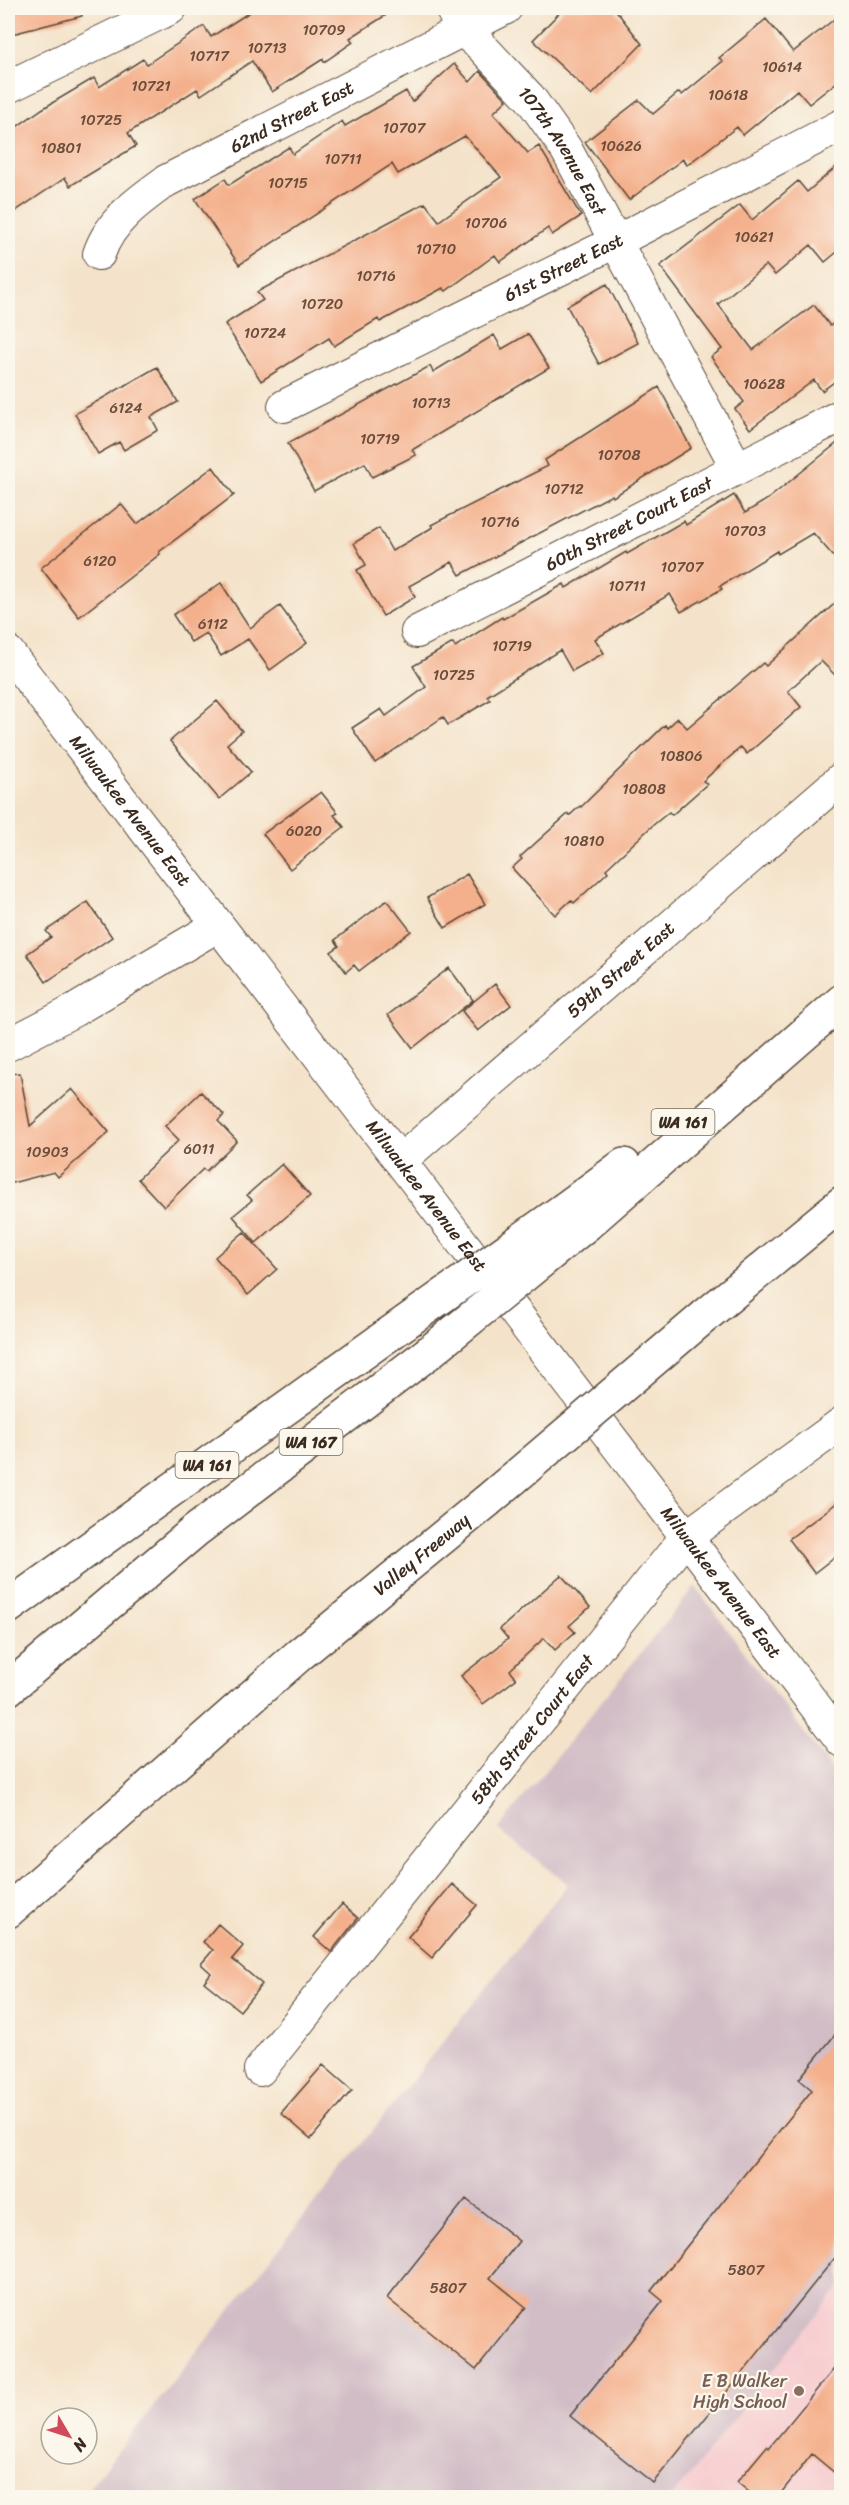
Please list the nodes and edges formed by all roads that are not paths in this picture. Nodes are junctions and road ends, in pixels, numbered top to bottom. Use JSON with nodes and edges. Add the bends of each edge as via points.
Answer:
{"nodes":[{"id":1,"x":171,"y":8,"type":"edge"},
{"id":2,"x":506,"y":8,"type":"edge"},
{"id":3,"x":457,"y":19,"type":"edge"},
{"id":4,"x":8,"y":87,"type":"edge"},
{"id":5,"x":842,"y":125,"type":"edge"},
{"id":6,"x":617,"y":242,"type":"junction"},
{"id":7,"x":99,"y":254,"type":"dead end"},
{"id":8,"x":284,"y":406,"type":"dead end"},
{"id":9,"x":842,"y":415,"type":"edge"},
{"id":10,"x":737,"y":468,"type":"junction"},
{"id":11,"x":417,"y":632,"type":"dead end"},
{"id":12,"x":8,"y":652,"type":"edge"},
{"id":13,"x":842,"y":778,"type":"edge"},
{"id":14,"x":217,"y":926,"type":"junction"},
{"id":15,"x":842,"y":1001,"type":"edge"},
{"id":16,"x":8,"y":1045,"type":"edge"},
{"id":17,"x":400,"y":1161,"type":"junction"},
{"id":18,"x":842,"y":1203,"type":"edge"},
{"id":19,"x":577,"y":1216,"type":"junction"},
{"id":20,"x":842,"y":1423,"type":"edge"},
{"id":21,"x":686,"y":1538,"type":"junction"},
{"id":22,"x":8,"y":1607,"type":"edge"},
{"id":23,"x":8,"y":1689,"type":"edge"},
{"id":24,"x":842,"y":1741,"type":"edge"},
{"id":25,"x":8,"y":1911,"type":"edge"},
{"id":26,"x":260,"y":2070,"type":"dead end"}],
"edges":[{"from":1,"to":4,"type":"street"},
{"from":2,"to":3,"type":"street","name":"62nd Street East"},
{"from":3,"to":6,"type":"street","name":"107th Avenue East","via":[[530,99],[566,149]]},
{"from":3,"to":7,"type":"street","name":"62nd Street East","via":[[166,181],[121,218],[104,238]]},
{"from":5,"to":6,"type":"street","name":"61st Street East"},
{"from":6,"to":8,"type":"street","name":"61st Street East"},
{"from":6,"to":10,"type":"street","name":"107th Avenue East"},
{"from":9,"to":10,"type":"street","name":"60th Street Court East"},
{"from":10,"to":11,"type":"street","name":"60th Street Court East"},
{"from":12,"to":14,"type":"street","name":"Milwaukee Avenue East"},
{"from":13,"to":17,"type":"street","name":"59th Street East"},
{"from":14,"to":16,"type":"street"},
{"from":14,"to":17,"type":"street","name":"Milwaukee Avenue East"},
{"from":15,"to":19,"type":"highway","number":"WA 167"},
{"from":17,"to":21,"type":"street","name":"Milwaukee Avenue East"},
{"from":18,"to":25,"type":"highway","name":"Valley Freeway","bridge":true,"via":[[299,1655]]},
{"from":19,"to":22,"type":"highway","number":"WA 161","bridge":true,"via":[[406,1322]]},
{"from":19,"to":23,"type":"highway","number":"WA 167","bridge":true,"via":[[427,1354],[195,1531]]},
{"from":20,"to":21,"type":"street","name":"58th Street Court East"},
{"from":21,"to":24,"type":"street","name":"Milwaukee Avenue East"},
{"from":21,"to":26,"type":"street","name":"58th Street Court East"}]}
